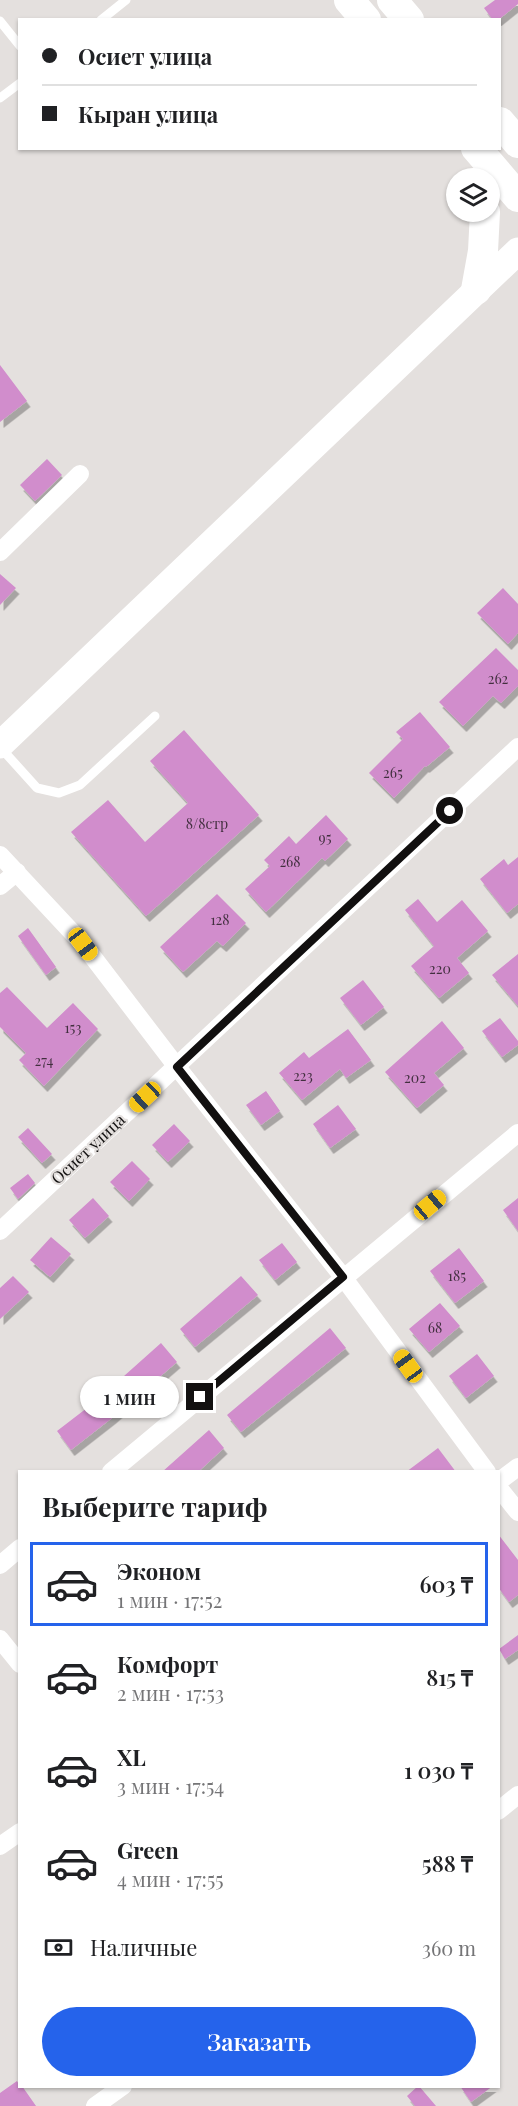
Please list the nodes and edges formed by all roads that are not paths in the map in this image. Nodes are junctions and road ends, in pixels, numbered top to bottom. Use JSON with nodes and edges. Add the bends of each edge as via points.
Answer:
{"nodes":[{"id":1,"x":126,"y":0,"type":"edge"},
{"id":2,"x":349,"y":0,"type":"edge"},
{"id":3,"x":392,"y":0,"type":"edge"},
{"id":4,"x":104,"y":18,"type":"edge"},
{"id":5,"x":364,"y":18,"type":"edge"},
{"id":6,"x":407,"y":18,"type":"edge"},
{"id":7,"x":0,"y":21,"type":"edge"},
{"id":8,"x":18,"y":44,"type":"edge"},
{"id":9,"x":18,"y":84,"type":"edge"},
{"id":10,"x":1,"y":95,"type":"edge"},
{"id":11,"x":501,"y":123,"type":"edge"},
{"id":12,"x":518,"y":143,"type":"edge"},
{"id":13,"x":476,"y":150,"type":"edge"},
{"id":14,"x":478,"y":150,"type":"edge"},
{"id":15,"x":479,"y":168,"type":"edge"},
{"id":16,"x":518,"y":197,"type":"edge"},
{"id":17,"x":484,"y":222,"type":"edge"},
{"id":18,"x":518,"y":251,"type":"edge"},
{"id":19,"x":476,"y":290,"type":"junction"},
{"id":20,"x":80,"y":474,"type":"dead end"},
{"id":21,"x":0,"y":552,"type":"edge"},
{"id":22,"x":155,"y":716,"type":"dead end"},
{"id":23,"x":0,"y":746,"type":"edge"},
{"id":24,"x":518,"y":747,"type":"edge"},
{"id":25,"x":0,"y":855,"type":"edge"},
{"id":26,"x":16,"y":872,"type":"junction"},
{"id":27,"x":0,"y":886,"type":"edge"},
{"id":28,"x":177,"y":1067,"type":"junction"},
{"id":29,"x":518,"y":1133,"type":"edge"},
{"id":30,"x":0,"y":1231,"type":"edge"},
{"id":31,"x":343,"y":1277,"type":"junction"},
{"id":32,"x":518,"y":1467,"type":"edge"},
{"id":33,"x":113,"y":1470,"type":"edge"},
{"id":34,"x":486,"y":1470,"type":"edge"},
{"id":35,"x":500,"y":1480,"type":"edge"},
{"id":36,"x":500,"y":1489,"type":"edge"},
{"id":37,"x":518,"y":1512,"type":"edge"},
{"id":38,"x":18,"y":1550,"type":"edge"},
{"id":39,"x":0,"y":1565,"type":"edge"},
{"id":40,"x":0,"y":1639,"type":"edge"},
{"id":41,"x":18,"y":1662,"type":"edge"},
{"id":42,"x":518,"y":1795,"type":"edge"},
{"id":43,"x":500,"y":1808,"type":"edge"},
{"id":44,"x":18,"y":1833,"type":"edge"},
{"id":45,"x":0,"y":1846,"type":"edge"},
{"id":46,"x":120,"y":2088,"type":"edge"},
{"id":47,"x":95,"y":2106,"type":"edge"}],
"edges":[{"from":1,"to":4,"type":"lane"},
{"from":2,"to":5,"type":"main road"},
{"from":3,"to":6,"type":"main road"},
{"from":7,"to":8,"type":"lane"},
{"from":9,"to":10,"type":"lane"},
{"from":11,"to":12,"type":"main road"},
{"from":13,"to":15,"type":"main road"},
{"from":14,"to":16,"type":"main road"},
{"from":17,"to":19,"type":"main road"},
{"from":18,"to":19,"type":"street"},
{"from":19,"to":23,"type":"street"},
{"from":20,"to":21,"type":"street"},
{"from":22,"to":23,"type":"lane","via":[[80,785],[59,793],[37,788]]},
{"from":24,"to":28,"type":"street","name":"Осиет улица"},
{"from":25,"to":26,"type":"street"},
{"from":26,"to":27,"type":"street"},
{"from":26,"to":28,"type":"street","via":[[83,944]]},
{"from":28,"to":30,"type":"street","name":"Осиет улица"},
{"from":28,"to":31,"type":"street"},
{"from":29,"to":31,"type":"street"},
{"from":31,"to":33,"type":"street"},
{"from":31,"to":34,"type":"street"},
{"from":32,"to":35,"type":"street"},
{"from":36,"to":37,"type":"street"},
{"from":38,"to":39,"type":"street"},
{"from":40,"to":41,"type":"street"},
{"from":42,"to":43,"type":"street"},
{"from":44,"to":45,"type":"street"},
{"from":46,"to":47,"type":"street"}]}
